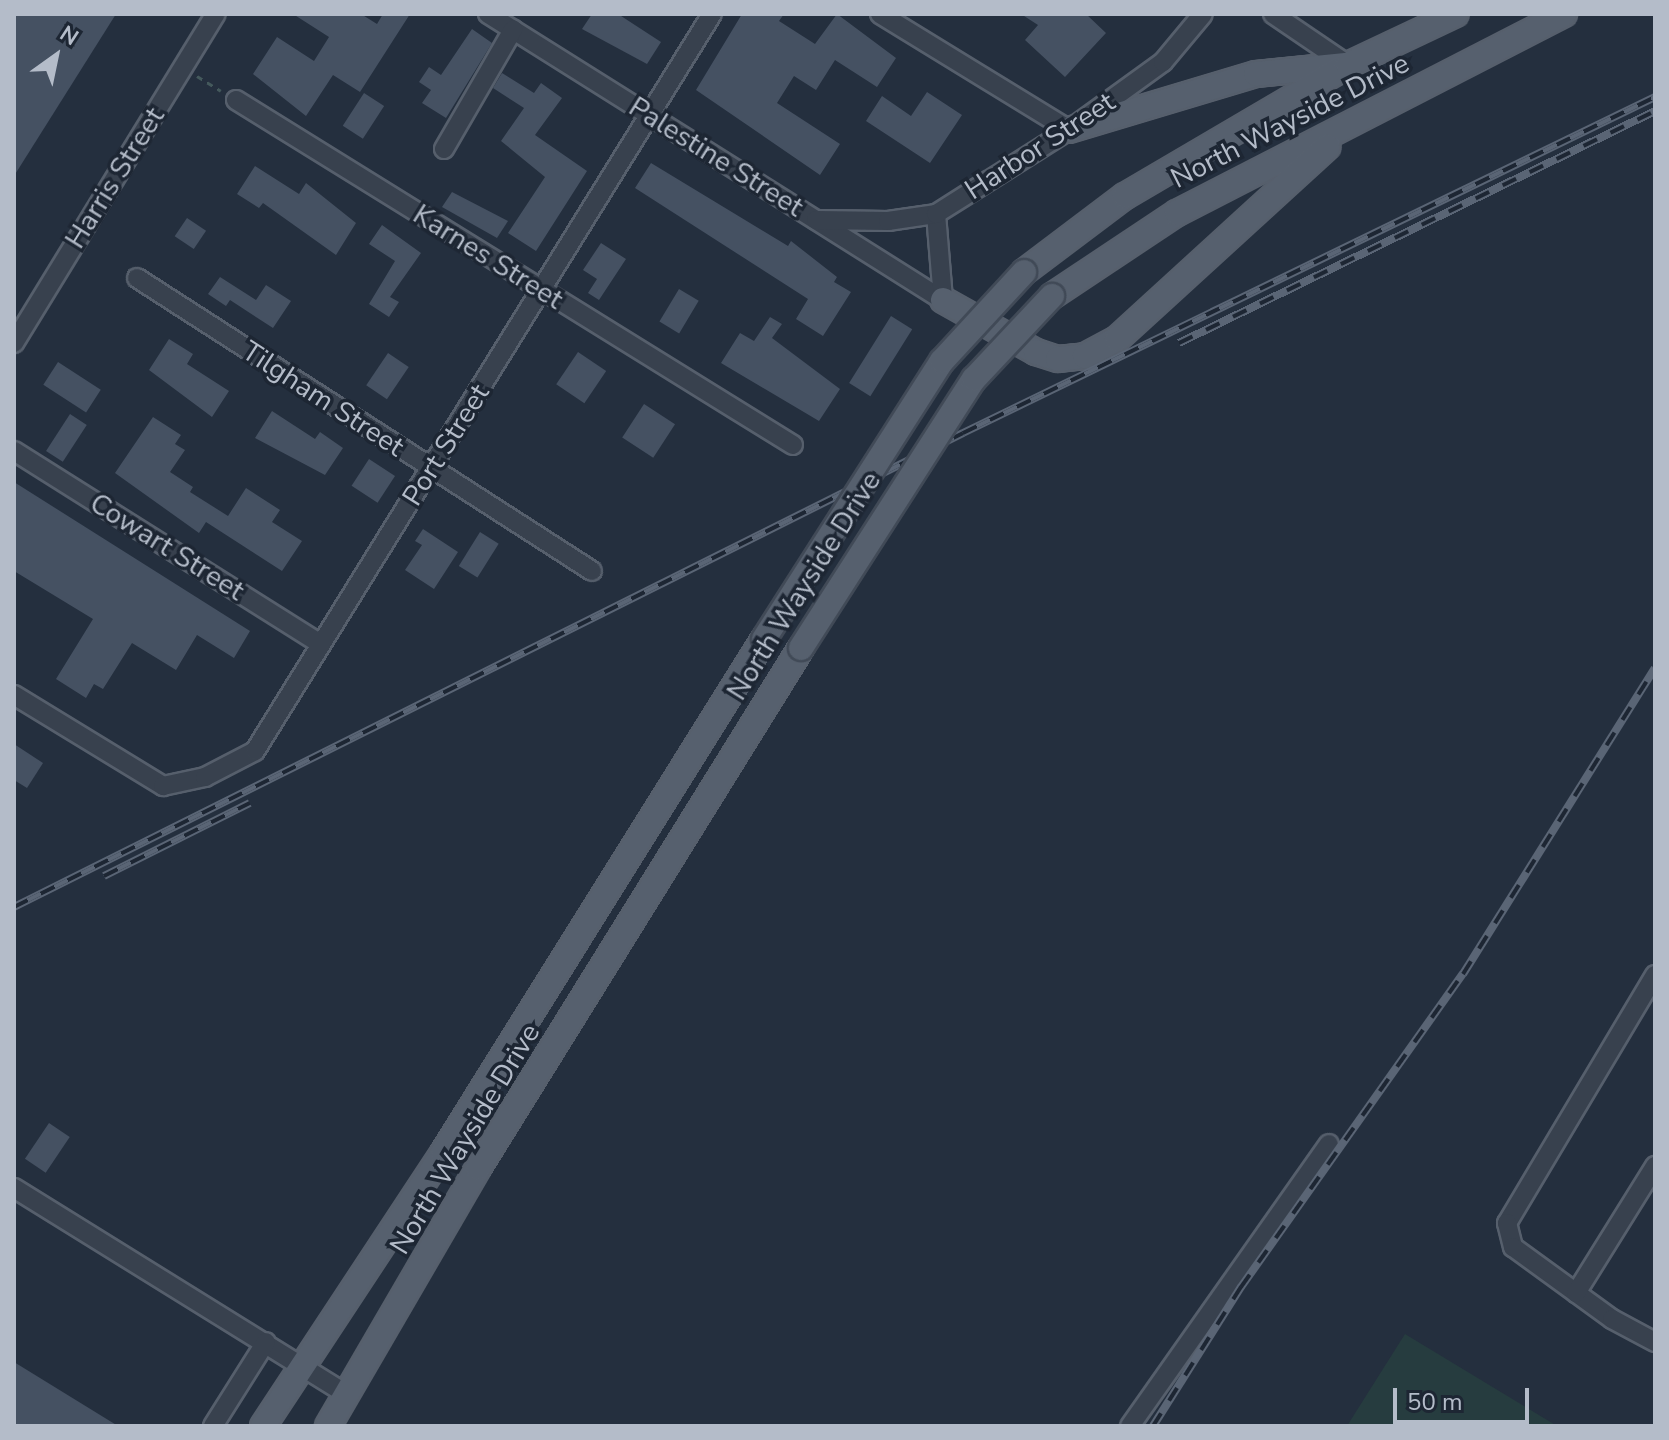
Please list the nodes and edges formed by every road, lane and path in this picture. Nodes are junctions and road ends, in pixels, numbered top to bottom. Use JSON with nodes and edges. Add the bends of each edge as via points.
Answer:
{"nodes":[{"id":1,"x":216,"y":14,"type":"edge"},
{"id":2,"x":488,"y":14,"type":"edge"},
{"id":3,"x":712,"y":14,"type":"edge"},
{"id":4,"x":880,"y":14,"type":"edge"},
{"id":5,"x":1203,"y":14,"type":"edge"},
{"id":6,"x":1273,"y":14,"type":"edge"},
{"id":7,"x":1456,"y":14,"type":"edge"},
{"id":8,"x":1564,"y":14,"type":"edge"},
{"id":9,"x":513,"y":30,"type":"junction"},
{"id":10,"x":1348,"y":65,"type":"junction"},
{"id":11,"x":183,"y":68,"type":"junction"},
{"id":12,"x":236,"y":100,"type":"joint"},
{"id":13,"x":651,"y":116,"type":"junction"},
{"id":14,"x":1351,"y":125,"type":"junction"},
{"id":15,"x":1069,"y":130,"type":"junction"},
{"id":16,"x":444,"y":149,"type":"dead end"},
{"id":17,"x":936,"y":214,"type":"junction"},
{"id":18,"x":816,"y":220,"type":"junction"},
{"id":19,"x":137,"y":278,"type":"dead end"},
{"id":20,"x":542,"y":292,"type":"junction"},
{"id":21,"x":943,"y":300,"type":"junction"},
{"id":22,"x":14,"y":343,"type":"edge"},
{"id":23,"x":793,"y":445,"type":"dead end"},
{"id":24,"x":14,"y":451,"type":"edge"},
{"id":25,"x":431,"y":469,"type":"junction"},
{"id":26,"x":592,"y":571,"type":"dead end"},
{"id":27,"x":320,"y":644,"type":"junction"},
{"id":28,"x":14,"y":695,"type":"edge"},
{"id":29,"x":1655,"y":975,"type":"edge"},
{"id":30,"x":1329,"y":1144,"type":"dead end"},
{"id":31,"x":1655,"y":1166,"type":"edge"},
{"id":32,"x":14,"y":1188,"type":"edge"},
{"id":33,"x":1576,"y":1293,"type":"junction"},
{"id":34,"x":266,"y":1342,"type":"junction"},
{"id":35,"x":1655,"y":1342,"type":"edge"},
{"id":36,"x":301,"y":1365,"type":"junction"},
{"id":37,"x":348,"y":1395,"type":"junction"},
{"id":38,"x":213,"y":1426,"type":"edge"},
{"id":39,"x":263,"y":1426,"type":"edge"},
{"id":40,"x":328,"y":1426,"type":"edge"},
{"id":41,"x":1130,"y":1426,"type":"edge"}],
"edges":[{"from":1,"to":11,"type":"street","name":"Harris Street"},
{"from":2,"to":9,"type":"street","name":"Palestine Street"},
{"from":3,"to":13,"type":"street","name":"Port Street"},
{"from":4,"to":15,"type":"street"},
{"from":5,"to":15,"type":"street","name":"Harbor Street","via":[[1163,62]]},
{"from":6,"to":10,"type":"street"},
{"from":7,"to":10,"type":"main road","name":"North Wayside Drive"},
{"from":8,"to":14,"type":"main road","name":"North Wayside Drive"},
{"from":9,"to":13,"type":"street","name":"Palestine Street"},
{"from":9,"to":16,"type":"street"},
{"from":10,"to":15,"type":"main road","via":[[1256,74]]},
{"from":10,"to":36,"type":"main road","name":"North Wayside Drive","bridge":true,"via":[[1125,196],[1024,272],[942,361],[443,1153]]},
{"from":11,"to":12,"type":"path"},
{"from":11,"to":22,"type":"street","name":"Harris Street"},
{"from":12,"to":20,"type":"street","name":"Karnes Street"},
{"from":13,"to":18,"type":"street","name":"Palestine Street"},
{"from":13,"to":20,"type":"street","name":"Port Street"},
{"from":14,"to":21,"type":"main road","via":[[1117,339],[1085,356],[1058,359],[1036,352]]},
{"from":14,"to":37,"type":"main road","name":"North Wayside Drive","bridge":true,"via":[[1177,213],[1052,296],[974,379],[478,1168]]},
{"from":15,"to":17,"type":"street","name":"Harbor Street"},
{"from":17,"to":18,"type":"street","via":[[888,221]]},
{"from":17,"to":21,"type":"street","name":"Harbor Street"},
{"from":18,"to":21,"type":"street","name":"Palestine Street"},
{"from":19,"to":25,"type":"street","name":"Tilgham Street"},
{"from":20,"to":23,"type":"street","name":"Karnes Street"},
{"from":20,"to":25,"type":"street","name":"Port Street"},
{"from":24,"to":27,"type":"street","name":"Cowart Street"},
{"from":25,"to":26,"type":"street","name":"Tilgham Street"},
{"from":25,"to":27,"type":"street","name":"Port Street"},
{"from":27,"to":28,"type":"street","name":"Port Street","via":[[255,751],[205,777],[163,786]]},
{"from":29,"to":33,"type":"street","via":[[1507,1223],[1513,1247]]},
{"from":30,"to":41,"type":"street"},
{"from":31,"to":33,"type":"street"},
{"from":32,"to":34,"type":"street"},
{"from":33,"to":35,"type":"street"},
{"from":34,"to":36,"type":"street"},
{"from":34,"to":38,"type":"street"},
{"from":36,"to":37,"type":"street"},
{"from":36,"to":39,"type":"main road","name":"North Wayside Drive"},
{"from":37,"to":40,"type":"main road","name":"North Wayside Drive"}]}
